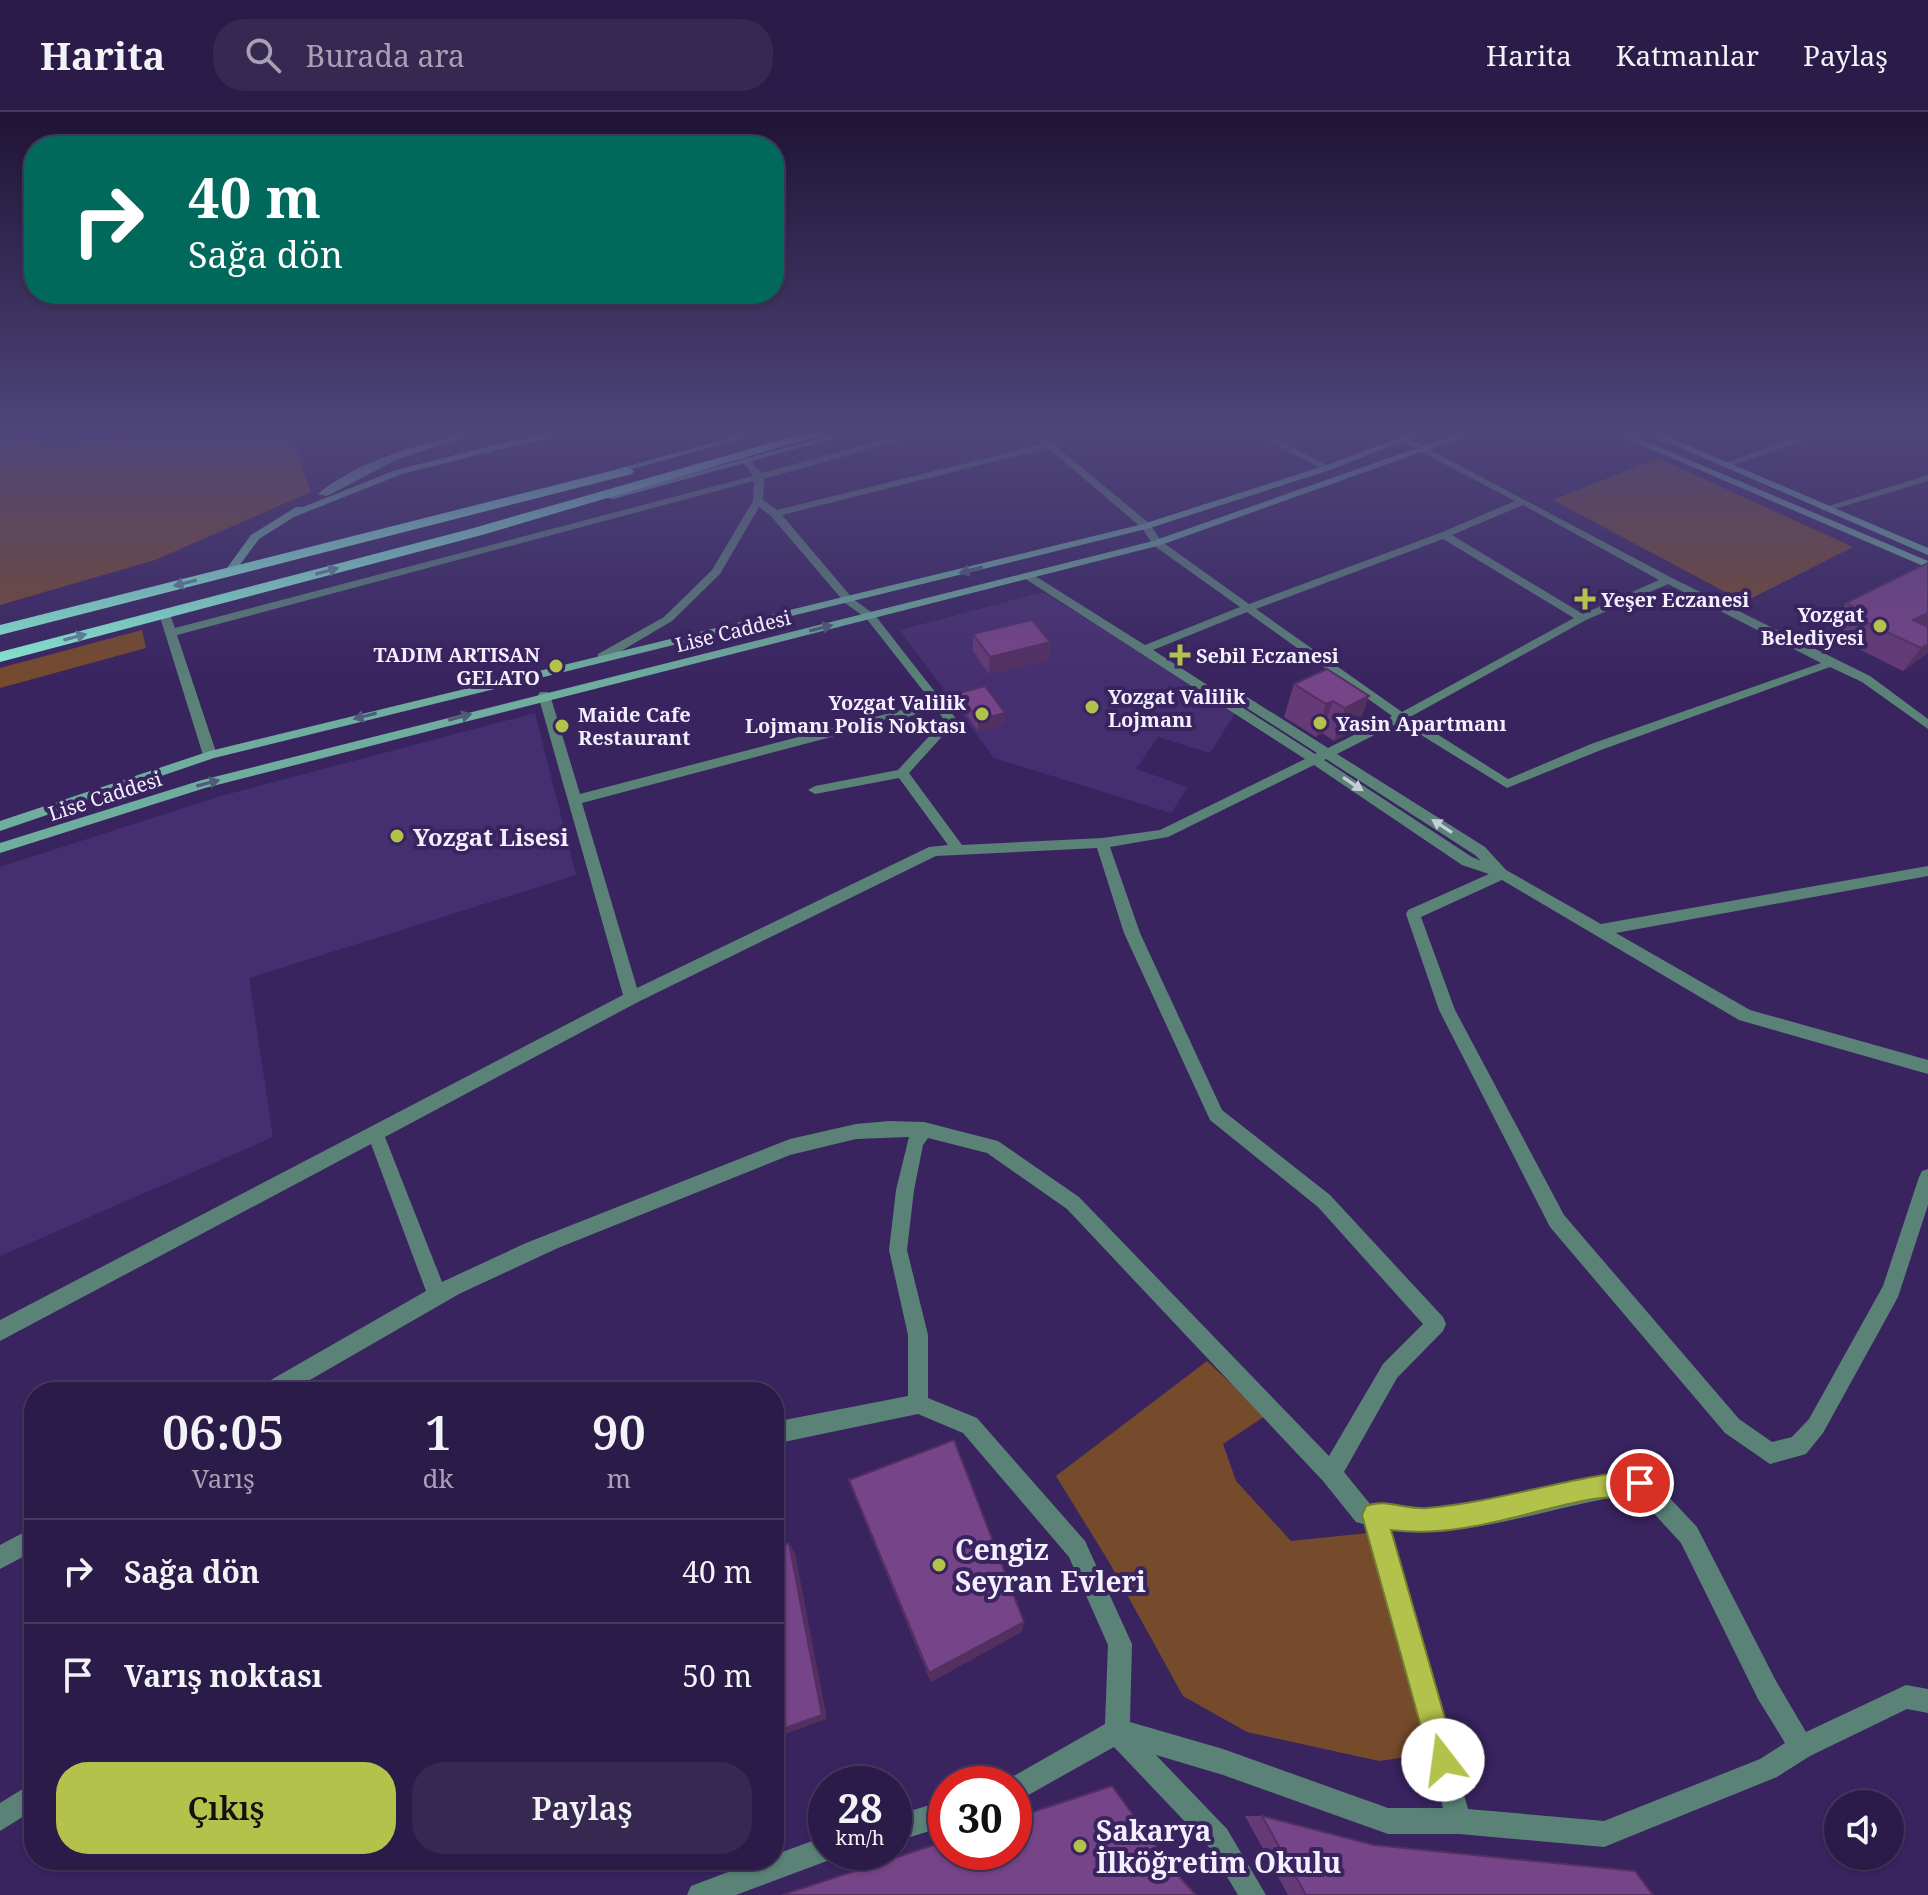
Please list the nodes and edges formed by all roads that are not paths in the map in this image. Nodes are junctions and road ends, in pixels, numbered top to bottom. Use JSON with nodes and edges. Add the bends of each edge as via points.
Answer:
{"nodes":[{"id":1,"x":289,"y":516,"type":"edge"},
{"id":2,"x":442,"y":516,"type":"edge"},
{"id":3,"x":445,"y":516,"type":"edge"},
{"id":4,"x":531,"y":516,"type":"edge"},
{"id":5,"x":535,"y":516,"type":"edge"},
{"id":6,"x":611,"y":516,"type":"edge"},
{"id":7,"x":749,"y":516,"type":"edge"},
{"id":8,"x":777,"y":516,"type":"edge"},
{"id":9,"x":1134,"y":516,"type":"edge"},
{"id":10,"x":1177,"y":516,"type":"edge"},
{"id":11,"x":1234,"y":516,"type":"edge"},
{"id":12,"x":1488,"y":516,"type":"edge"},
{"id":13,"x":1551,"y":516,"type":"edge"},
{"id":14,"x":1813,"y":516,"type":"edge"},
{"id":15,"x":1841,"y":516,"type":"edge"},
{"id":16,"x":1146,"y":526,"type":"junction"},
{"id":17,"x":390,"y":530,"type":"junction"},
{"id":18,"x":476,"y":532,"type":"junction"},
{"id":19,"x":1444,"y":535,"type":"junction"},
{"id":20,"x":1157,"y":543,"type":"junction"},
{"id":21,"x":1928,"y":552,"type":"edge"},
{"id":22,"x":1928,"y":565,"type":"edge"},
{"id":23,"x":229,"y":572,"type":"junction"},
{"id":24,"x":1034,"y":575,"type":"junction"},
{"id":25,"x":1668,"y":580,"type":"junction"},
{"id":26,"x":849,"y":601,"type":"junction"},
{"id":27,"x":1248,"y":608,"type":"junction"},
{"id":28,"x":165,"y":614,"type":"junction"},
{"id":29,"x":870,"y":616,"type":"junction"},
{"id":30,"x":1582,"y":618,"type":"junction"},
{"id":31,"x":0,"y":630,"type":"edge"},
{"id":32,"x":171,"y":633,"type":"junction"},
{"id":33,"x":1149,"y":647,"type":"junction"},
{"id":34,"x":0,"y":657,"type":"edge"},
{"id":35,"x":602,"y":657,"type":"junction"},
{"id":36,"x":1831,"y":663,"type":"junction"},
{"id":37,"x":544,"y":695,"type":"junction"},
{"id":38,"x":940,"y":704,"type":"junction"},
{"id":39,"x":1401,"y":717,"type":"junction"},
{"id":40,"x":1928,"y":725,"type":"edge"},
{"id":41,"x":1320,"y":754,"type":"junction"},
{"id":42,"x":210,"y":755,"type":"junction"},
{"id":43,"x":902,"y":773,"type":"junction"},
{"id":44,"x":815,"y":790,"type":"dead end"},
{"id":45,"x":575,"y":800,"type":"junction"},
{"id":46,"x":0,"y":826,"type":"edge"},
{"id":47,"x":1102,"y":843,"type":"junction"},
{"id":48,"x":0,"y":848,"type":"edge"},
{"id":49,"x":958,"y":849,"type":"junction"},
{"id":50,"x":1928,"y":871,"type":"edge"},
{"id":51,"x":1503,"y":874,"type":"junction"},
{"id":52,"x":1601,"y":930,"type":"junction"},
{"id":53,"x":632,"y":998,"type":"junction"},
{"id":54,"x":1928,"y":1067,"type":"edge"},
{"id":55,"x":924,"y":1130,"type":"junction"},
{"id":56,"x":375,"y":1133,"type":"junction"},
{"id":57,"x":1928,"y":1177,"type":"edge"},
{"id":58,"x":438,"y":1297,"type":"junction"},
{"id":59,"x":0,"y":1331,"type":"edge"},
{"id":60,"x":287,"y":1382,"type":"edge"},
{"id":61,"x":918,"y":1404,"type":"junction"},
{"id":62,"x":784,"y":1431,"type":"edge"},
{"id":63,"x":1331,"y":1473,"type":"junction"},
{"id":64,"x":1375,"y":1515,"type":"junction"},
{"id":65,"x":24,"y":1544,"type":"edge"},
{"id":66,"x":0,"y":1558,"type":"edge"},
{"id":67,"x":1928,"y":1701,"type":"edge"},
{"id":68,"x":1117,"y":1731,"type":"junction"},
{"id":69,"x":1801,"y":1747,"type":"junction"},
{"id":70,"x":1032,"y":1780,"type":"edge"},
{"id":71,"x":24,"y":1802,"type":"edge"},
{"id":72,"x":0,"y":1818,"type":"edge"},
{"id":73,"x":1459,"y":1821,"type":"junction"},
{"id":74,"x":808,"y":1856,"type":"edge"},
{"id":75,"x":784,"y":1864,"type":"edge"},
{"id":76,"x":768,"y":1870,"type":"edge"},
{"id":77,"x":700,"y":1895,"type":"edge"},
{"id":78,"x":1253,"y":1895,"type":"edge"}],
"edges":[{"from":1,"to":23,"type":"street","via":[[255,537]]},
{"from":2,"to":17,"type":"street"},
{"from":3,"to":17,"type":"highway"},
{"from":4,"to":18,"type":"highway"},
{"from":5,"to":18,"type":"street"},
{"from":6,"to":32,"type":"street"},
{"from":7,"to":35,"type":"street","via":[[716,572],[668,619]]},
{"from":8,"to":26,"type":"street"},
{"from":9,"to":16,"type":"street"},
{"from":10,"to":16,"type":"street","name":"Lise Caddesi"},
{"from":11,"to":20,"type":"street","name":"Lise Caddesi"},
{"from":12,"to":19,"type":"street"},
{"from":13,"to":25,"type":"street"},
{"from":14,"to":22,"type":"street"},
{"from":15,"to":21,"type":"street"},
{"from":16,"to":20,"type":"street"},
{"from":16,"to":26,"type":"street","name":"Lise Caddesi","one_way":true},
{"from":17,"to":23,"type":"highway"},
{"from":28,"to":18,"type":"highway","one_way":true},
{"from":19,"to":27,"type":"street"},
{"from":19,"to":30,"type":"street"},
{"from":20,"to":24,"type":"street","name":"Lise Caddesi"},
{"from":20,"to":27,"type":"street"},
{"from":23,"to":31,"type":"highway","one_way":true},
{"from":24,"to":29,"type":"street","name":"Lise Caddesi"},
{"from":24,"to":33,"type":"street"},
{"from":25,"to":30,"type":"street"},
{"from":25,"to":36,"type":"street"},
{"from":26,"to":29,"type":"street"},
{"from":26,"to":35,"type":"street","name":"Lise Caddesi"},
{"from":27,"to":33,"type":"street"},
{"from":27,"to":39,"type":"street"},
{"from":28,"to":32,"type":"street"},
{"from":34,"to":28,"type":"highway","one_way":true},
{"from":37,"to":29,"type":"street","name":"Lise Caddesi","one_way":true},
{"from":29,"to":38,"type":"street"},
{"from":30,"to":39,"type":"street"},
{"from":32,"to":42,"type":"street"},
{"from":33,"to":41,"type":"street"},
{"from":35,"to":42,"type":"street","name":"Lise Caddesi","one_way":true},
{"from":36,"to":39,"type":"street","via":[[1507,784]]},
{"from":36,"to":40,"type":"street","via":[[1866,679]]},
{"from":37,"to":45,"type":"street"},
{"from":48,"to":37,"type":"street","name":"Lise Caddesi","one_way":true,"via":[[202,784]]},
{"from":38,"to":43,"type":"street","via":[[951,720]]},
{"from":38,"to":45,"type":"street"},
{"from":39,"to":41,"type":"street"},
{"from":41,"to":47,"type":"street","via":[[1163,834]]},
{"from":41,"to":51,"type":"street","via":[[1467,861]]},
{"from":42,"to":46,"type":"street","name":"Lise Caddesi"},
{"from":43,"to":44,"type":"street"},
{"from":43,"to":49,"type":"street"},
{"from":45,"to":53,"type":"street"},
{"from":47,"to":49,"type":"street"},
{"from":47,"to":63,"type":"street","via":[[1132,933],[1216,1115],[1324,1201],[1436,1324],[1390,1371]]},
{"from":49,"to":53,"type":"street","via":[[934,851]]},
{"from":50,"to":52,"type":"street"},
{"from":51,"to":52,"type":"street"},
{"from":51,"to":57,"type":"street","via":[[1413,914],[1447,1010],[1557,1221],[1732,1426],[1770,1453],[1798,1446],[1816,1426],[1891,1290]]},
{"from":52,"to":54,"type":"street","via":[[1745,1015]]},
{"from":53,"to":56,"type":"street"},
{"from":55,"to":58,"type":"street","via":[[889,1126],[768,1153],[513,1258]]},
{"from":55,"to":61,"type":"street","via":[[915,1142],[898,1250],[918,1335]]},
{"from":55,"to":63,"type":"street","via":[[992,1146],[1073,1203]]},
{"from":56,"to":58,"type":"street"},
{"from":56,"to":59,"type":"street"},
{"from":58,"to":60,"type":"street"},
{"from":61,"to":62,"type":"street"},
{"from":61,"to":68,"type":"street","via":[[970,1425],[1077,1549],[1120,1644]]},
{"from":63,"to":64,"type":"street","via":[[1364,1514]]},
{"from":64,"to":69,"type":"street","via":[[1423,1521],[1507,1509],[1593,1487],[1640,1483],[1689,1535]]},
{"from":64,"to":73,"type":"street"},
{"from":65,"to":66,"type":"street"},
{"from":67,"to":69,"type":"street","via":[[1906,1697]]},
{"from":68,"to":70,"type":"street"},
{"from":68,"to":73,"type":"street","via":[[1388,1821]]},
{"from":68,"to":78,"type":"street","via":[[1218,1838]]},
{"from":69,"to":73,"type":"street","via":[[1768,1768],[1604,1834]]},
{"from":71,"to":72,"type":"street"},
{"from":74,"to":75,"type":"street"},
{"from":76,"to":77,"type":"street"}]}
